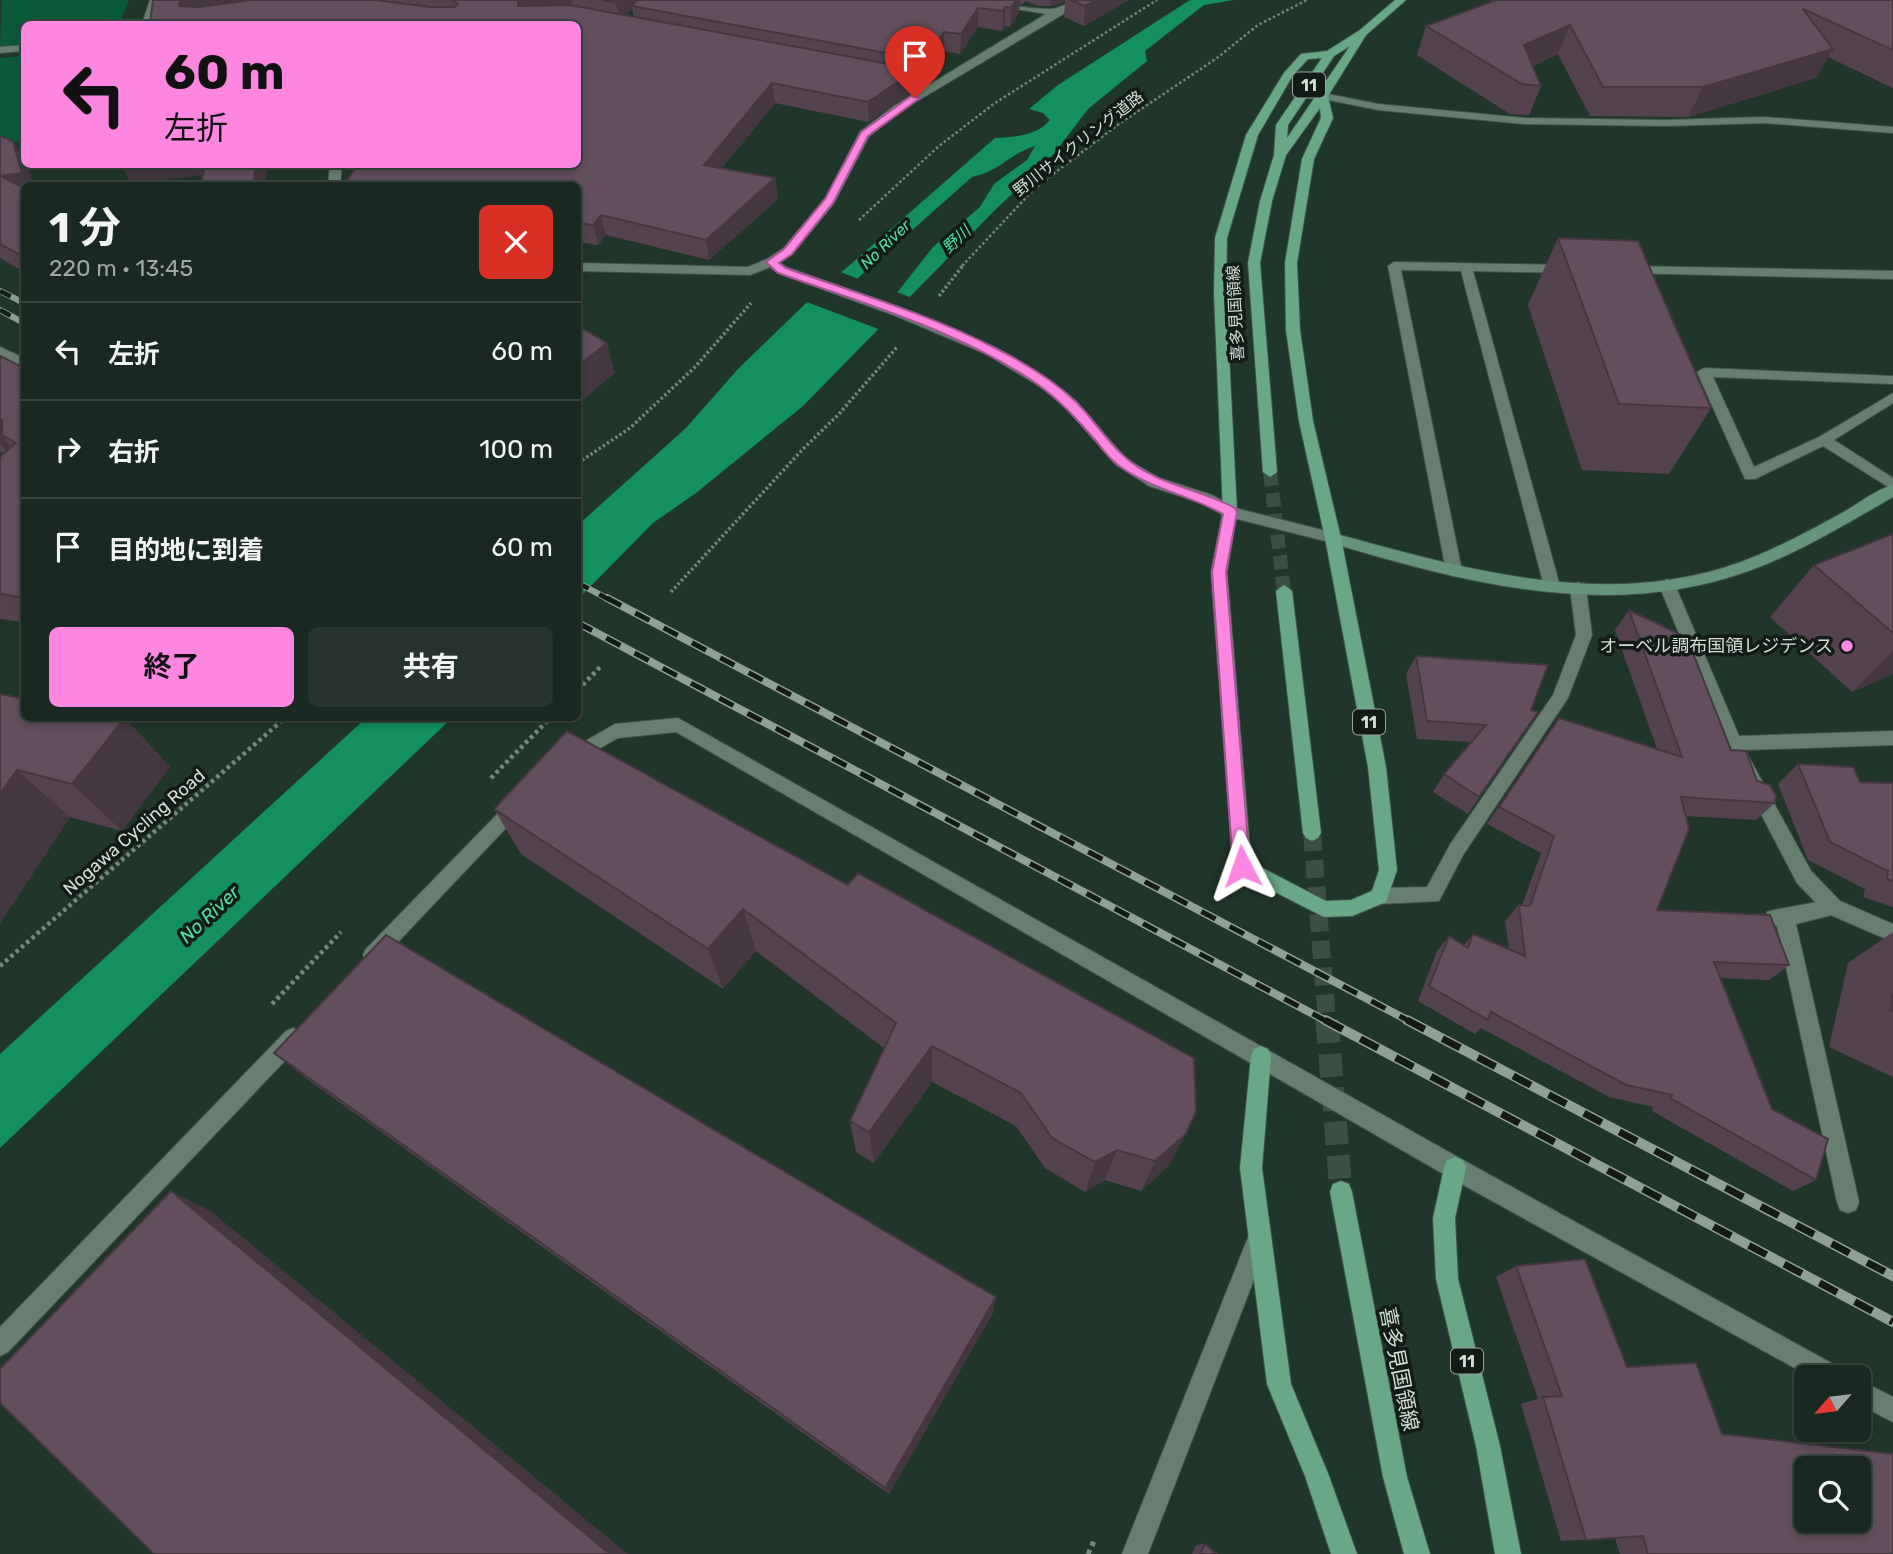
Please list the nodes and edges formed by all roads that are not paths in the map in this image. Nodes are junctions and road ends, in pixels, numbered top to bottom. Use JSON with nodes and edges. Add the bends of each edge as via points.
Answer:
{"nodes":[{"id":1,"x":155,"y":0,"type":"edge"},
{"id":2,"x":967,"y":0,"type":"edge"},
{"id":3,"x":1077,"y":0,"type":"edge"},
{"id":4,"x":1401,"y":0,"type":"edge"},
{"id":5,"x":1058,"y":13,"type":"junction"},
{"id":6,"x":148,"y":21,"type":"edge"},
{"id":7,"x":1364,"y":32,"type":"junction"},
{"id":8,"x":21,"y":48,"type":"edge"},
{"id":9,"x":0,"y":50,"type":"edge"},
{"id":10,"x":1330,"y":54,"type":"junction"},
{"id":11,"x":919,"y":85,"type":"dead end"},
{"id":12,"x":932,"y":87,"type":"junction"},
{"id":13,"x":1323,"y":96,"type":"junction"},
{"id":14,"x":1893,"y":130,"type":"edge"},
{"id":15,"x":1280,"y":155,"type":"junction"},
{"id":16,"x":581,"y":267,"type":"edge"},
{"id":17,"x":777,"y":267,"type":"junction"},
{"id":18,"x":1466,"y":267,"type":"junction"},
{"id":19,"x":1576,"y":269,"type":"edge"},
{"id":20,"x":1617,"y":270,"type":"edge"},
{"id":21,"x":1893,"y":275,"type":"edge"},
{"id":22,"x":0,"y":351,"type":"edge"},
{"id":23,"x":21,"y":362,"type":"edge"},
{"id":24,"x":1893,"y":380,"type":"edge"},
{"id":25,"x":1893,"y":397,"type":"edge"},
{"id":26,"x":1824,"y":440,"type":"junction"},
{"id":27,"x":1270,"y":472,"type":"tunnel mouth"},
{"id":28,"x":1893,"y":488,"type":"edge"},
{"id":29,"x":1230,"y":512,"type":"junction"},
{"id":30,"x":1333,"y":538,"type":"junction"},
{"id":31,"x":1454,"y":571,"type":"junction"},
{"id":32,"x":1667,"y":584,"type":"junction"},
{"id":33,"x":1552,"y":586,"type":"junction"},
{"id":34,"x":1578,"y":588,"type":"junction"},
{"id":35,"x":1284,"y":591,"type":"tunnel mouth"},
{"id":36,"x":1893,"y":738,"type":"edge"},
{"id":37,"x":1733,"y":743,"type":"junction"},
{"id":38,"x":553,"y":768,"type":"edge"},
{"id":39,"x":533,"y":788,"type":"edge"},
{"id":40,"x":1312,"y":833,"type":"tunnel mouth"},
{"id":41,"x":1379,"y":896,"type":"junction"},
{"id":42,"x":1833,"y":907,"type":"junction"},
{"id":43,"x":1759,"y":917,"type":"edge"},
{"id":44,"x":1785,"y":918,"type":"junction"},
{"id":45,"x":1893,"y":933,"type":"edge"},
{"id":46,"x":359,"y":970,"type":"edge"},
{"id":47,"x":310,"y":1021,"type":"edge"},
{"id":48,"x":1261,"y":1056,"type":"junction"},
{"id":49,"x":1455,"y":1168,"type":"junction"},
{"id":50,"x":1341,"y":1192,"type":"tunnel mouth"},
{"id":51,"x":1848,"y":1202,"type":"dead end"},
{"id":52,"x":1259,"y":1238,"type":"junction"},
{"id":53,"x":0,"y":1344,"type":"edge"},
{"id":54,"x":1811,"y":1365,"type":"edge"},
{"id":55,"x":1871,"y":1398,"type":"edge"},
{"id":56,"x":1893,"y":1410,"type":"edge"},
{"id":57,"x":1135,"y":1554,"type":"edge"},
{"id":58,"x":1344,"y":1554,"type":"edge"},
{"id":59,"x":1417,"y":1554,"type":"edge"},
{"id":60,"x":1508,"y":1554,"type":"edge"}],
"edges":[{"from":1,"to":6,"type":"street"},
{"from":2,"to":5,"type":"street"},
{"from":3,"to":5,"type":"street"},
{"from":4,"to":7,"type":"main road","name":"喜多見国領線","number":"11"},
{"from":5,"to":12,"type":"street"},
{"from":7,"to":10,"type":"main road","name":"喜多見国領線","number":"11"},
{"from":7,"to":13,"type":"main road","name":"喜多見国領線","number":"11"},
{"from":8,"to":9,"type":"street"},
{"from":10,"to":15,"type":"main road","name":"喜多見国領線","number":"11","via":[[1282,125]]},
{"from":10,"to":29,"type":"main road","number":"11","via":[[1305,56],[1289,73],[1252,135],[1222,238],[1220,294]]},
{"from":11,"to":12,"type":"street"},
{"from":12,"to":17,"type":"street","via":[[864,134],[830,200]]},
{"from":13,"to":14,"type":"street","via":[[1378,107],[1524,121],[1764,120]]},
{"from":13,"to":15,"type":"main road","name":"喜多見国領線","number":"11"},
{"from":13,"to":30,"type":"main road","number":"11","via":[[1326,118],[1308,159],[1291,263],[1293,330],[1306,421]]},
{"from":15,"to":27,"type":"main road","name":"喜多見国領線","number":"11","via":[[1254,262]]},
{"from":16,"to":17,"type":"street","via":[[750,271]]},
{"from":17,"to":29,"type":"street","via":[[991,351],[1071,404],[1120,461],[1154,482],[1207,499]]},
{"from":18,"to":19,"type":"street"},
{"from":18,"to":31,"type":"street","via":[[1394,266]]},
{"from":18,"to":33,"type":"street"},
{"from":20,"to":21,"type":"street"},
{"from":22,"to":23,"type":"street"},
{"from":24,"to":26,"type":"street","via":[[1704,372],[1750,475]]},
{"from":25,"to":26,"type":"street"},
{"from":26,"to":28,"type":"street"},
{"from":28,"to":32,"type":"street","via":[[1807,539],[1763,559],[1720,575]]},
{"from":29,"to":30,"type":"street"},
{"from":29,"to":41,"type":"main road","via":[[1219,572],[1242,866],[1324,909],[1352,908]]},
{"from":30,"to":31,"type":"street"},
{"from":30,"to":41,"type":"main road","number":"11","via":[[1377,766],[1388,870]]},
{"from":31,"to":33,"type":"street"},
{"from":32,"to":34,"type":"street"},
{"from":32,"to":37,"type":"street"},
{"from":33,"to":34,"type":"street"},
{"from":34,"to":41,"type":"street","via":[[1584,635],[1560,698],[1457,849],[1432,895]]},
{"from":35,"to":40,"type":"main road"},
{"from":36,"to":37,"type":"street"},
{"from":37,"to":42,"type":"street","via":[[1804,877]]},
{"from":38,"to":48,"type":"street","via":[[615,731],[678,725]]},
{"from":39,"to":46,"type":"street"},
{"from":42,"to":44,"type":"street"},
{"from":42,"to":45,"type":"street"},
{"from":43,"to":44,"type":"street"},
{"from":44,"to":51,"type":"street"},
{"from":47,"to":53,"type":"street"},
{"from":48,"to":49,"type":"street"},
{"from":48,"to":52,"type":"main road","via":[[1251,1168]]},
{"from":49,"to":54,"type":"street"},
{"from":49,"to":60,"type":"main road","number":"11","via":[[1444,1218],[1447,1279],[1488,1446]]},
{"from":50,"to":59,"type":"main road","name":"喜多見国領線","via":[[1395,1477]]},
{"from":52,"to":57,"type":"street"},
{"from":52,"to":58,"type":"main road","via":[[1279,1384]]},
{"from":55,"to":56,"type":"street"}]}
